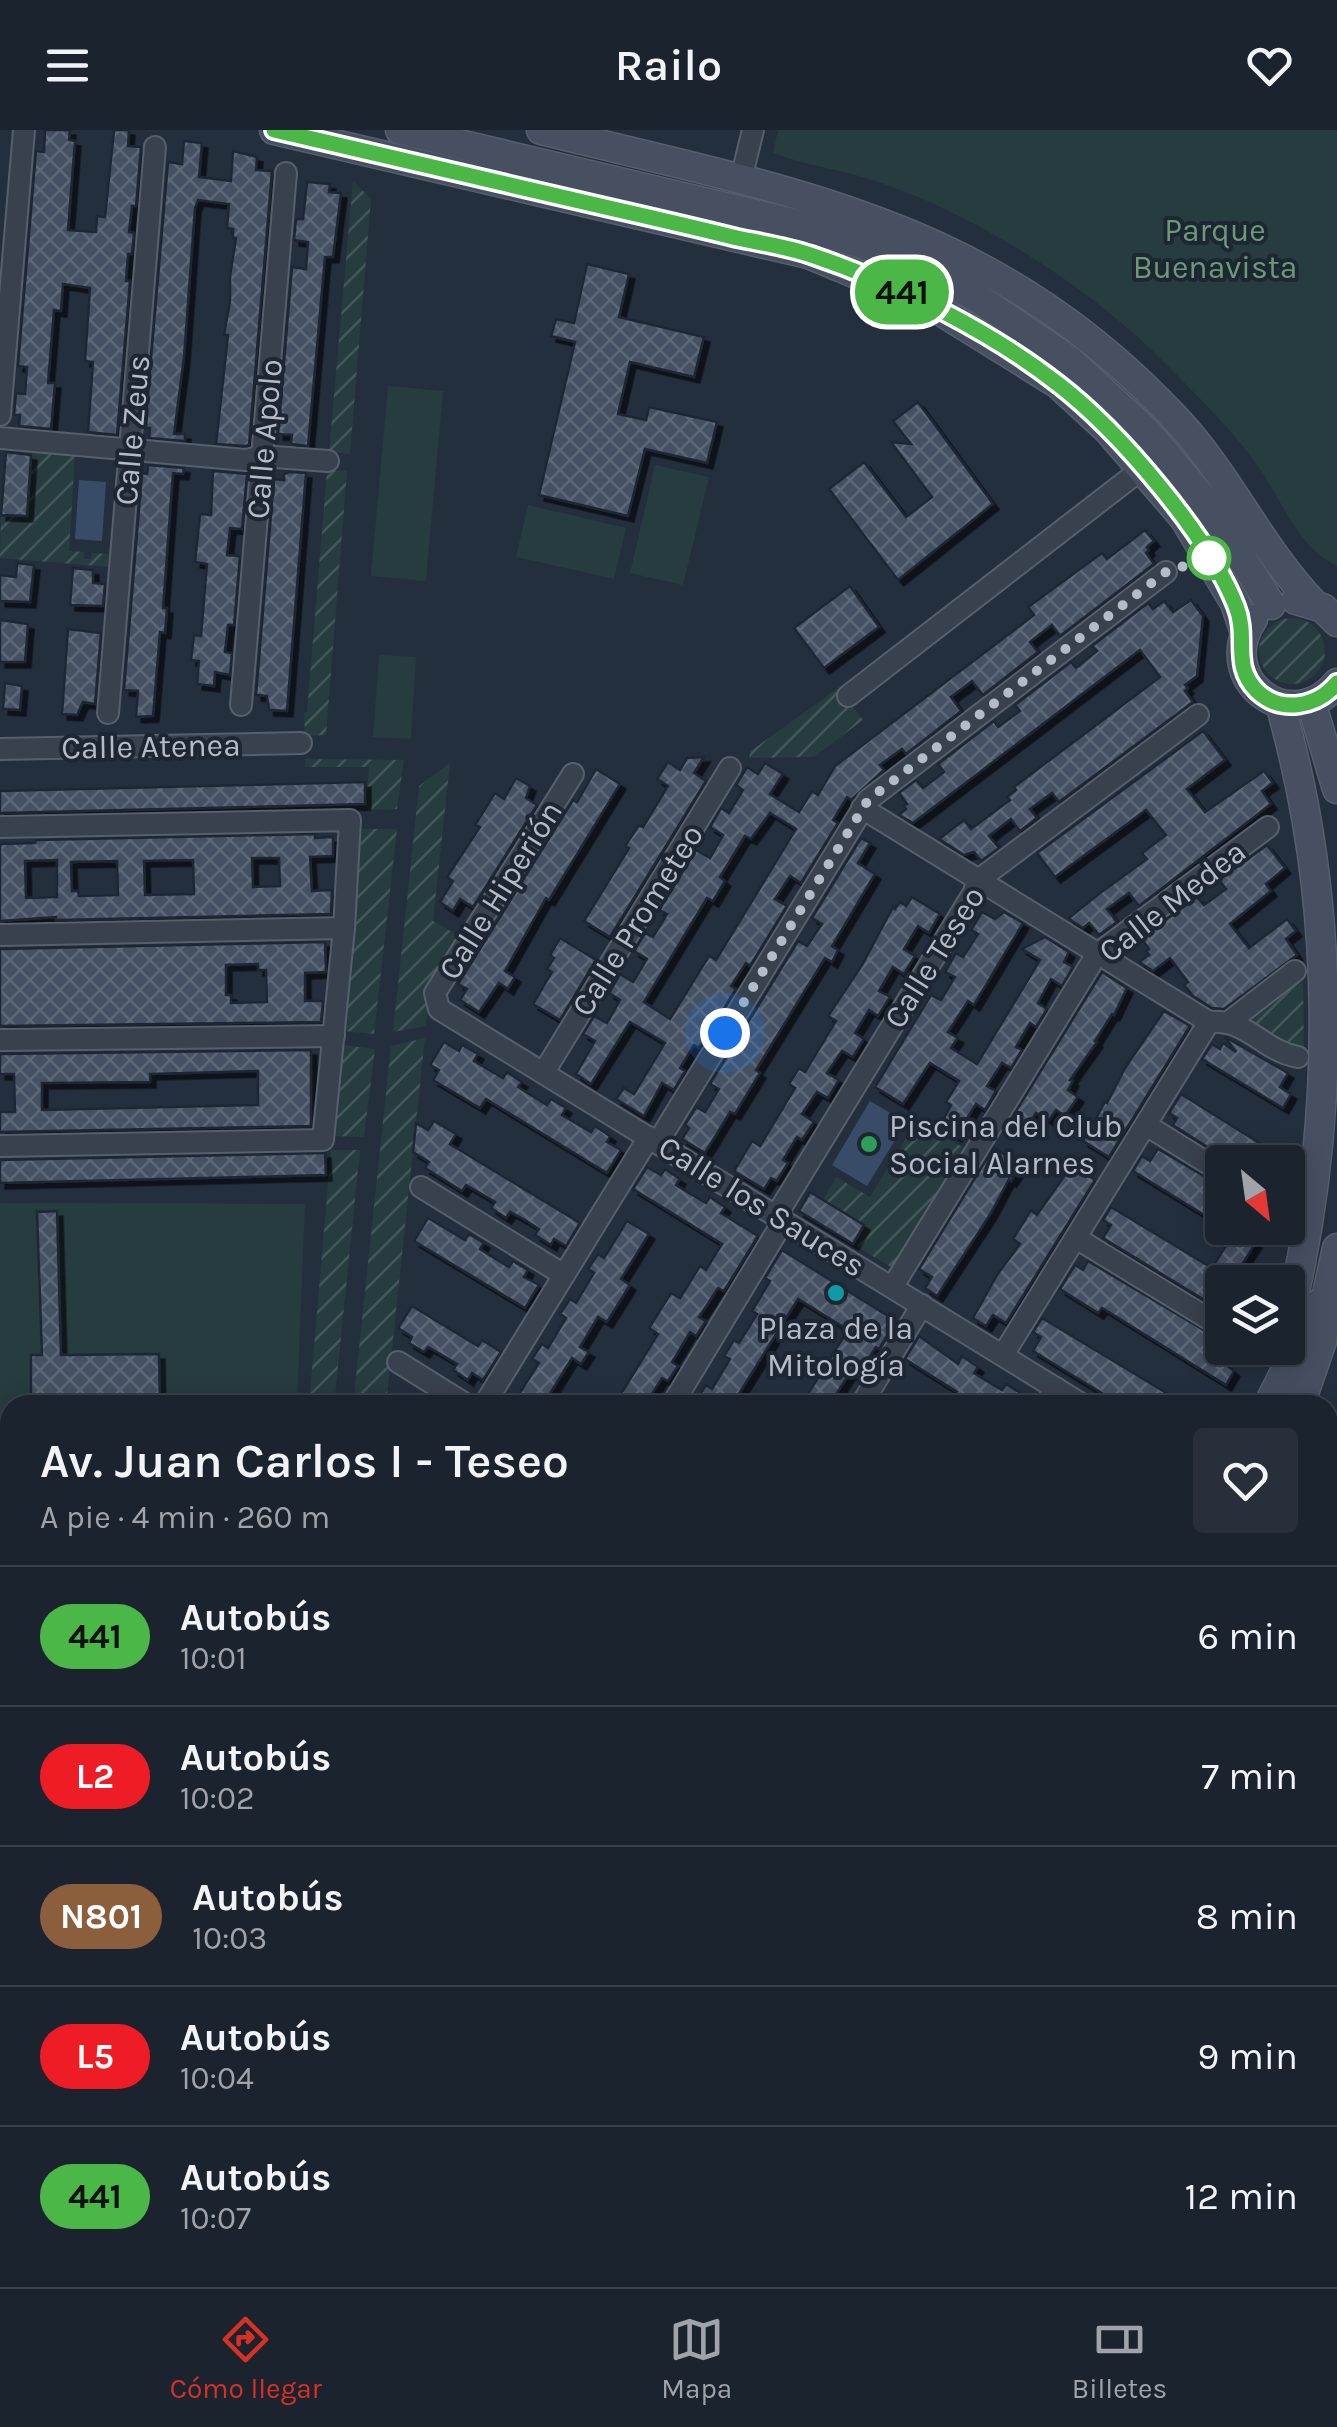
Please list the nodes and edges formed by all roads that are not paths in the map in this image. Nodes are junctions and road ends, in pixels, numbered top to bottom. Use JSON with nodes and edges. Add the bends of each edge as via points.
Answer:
{"nodes":[{"id":1,"x":24,"y":130,"type":"edge"},
{"id":2,"x":274,"y":130,"type":"edge"},
{"id":3,"x":400,"y":130,"type":"edge"},
{"id":4,"x":541,"y":130,"type":"edge"},
{"id":5,"x":753,"y":130,"type":"edge"},
{"id":6,"x":155,"y":146,"type":"dead end"},
{"id":7,"x":10,"y":169,"type":"edge"},
{"id":8,"x":286,"y":173,"type":"dead end"},
{"id":9,"x":741,"y":179,"type":"junction"},
{"id":10,"x":4,"y":302,"type":"edge"},
{"id":11,"x":0,"y":415,"type":"edge"},
{"id":12,"x":0,"y":438,"type":"edge"},
{"id":13,"x":130,"y":449,"type":"junction"},
{"id":14,"x":262,"y":456,"type":"junction"},
{"id":15,"x":328,"y":461,"type":"dead end"},
{"id":16,"x":1143,"y":468,"type":"junction"},
{"id":17,"x":1166,"y":572,"type":"dead end"},
{"id":18,"x":1314,"y":604,"type":"junction"},
{"id":19,"x":1271,"y":605,"type":"junction"},
{"id":20,"x":1337,"y":622,"type":"edge"},
{"id":21,"x":1245,"y":633,"type":"junction"},
{"id":22,"x":1337,"y":683,"type":"edge"},
{"id":23,"x":848,"y":696,"type":"dead end"},
{"id":24,"x":1311,"y":702,"type":"junction"},
{"id":25,"x":1280,"y":704,"type":"junction"},
{"id":26,"x":241,"y":706,"type":"dead end"},
{"id":27,"x":108,"y":713,"type":"dead end"},
{"id":28,"x":1198,"y":714,"type":"dead end"},
{"id":29,"x":301,"y":743,"type":"dead end"},
{"id":30,"x":0,"y":748,"type":"edge"},
{"id":31,"x":730,"y":768,"type":"dead end"},
{"id":32,"x":573,"y":774,"type":"dead end"},
{"id":33,"x":1337,"y":789,"type":"edge"},
{"id":34,"x":862,"y":808,"type":"junction"},
{"id":35,"x":0,"y":827,"type":"edge"},
{"id":36,"x":1268,"y":827,"type":"dead end"},
{"id":37,"x":977,"y":881,"type":"junction"},
{"id":38,"x":344,"y":928,"type":"junction"},
{"id":39,"x":0,"y":935,"type":"edge"},
{"id":40,"x":1098,"y":954,"type":"junction"},
{"id":41,"x":1295,"y":971,"type":"dead end"},
{"id":42,"x":439,"y":1008,"type":"joint"},
{"id":43,"x":1220,"y":1022,"type":"junction"},
{"id":44,"x":334,"y":1036,"type":"junction"},
{"id":45,"x":0,"y":1040,"type":"edge"},
{"id":46,"x":1298,"y":1057,"type":"dead end"},
{"id":47,"x":544,"y":1072,"type":"junction"},
{"id":48,"x":1146,"y":1125,"type":"junction"},
{"id":49,"x":654,"y":1139,"type":"junction"},
{"id":50,"x":0,"y":1146,"type":"edge"},
{"id":51,"x":1205,"y":1161,"type":"edge"},
{"id":52,"x":421,"y":1187,"type":"dead end"},
{"id":53,"x":780,"y":1218,"type":"junction"},
{"id":54,"x":1076,"y":1238,"type":"junction"},
{"id":55,"x":1337,"y":1248,"type":"edge"},
{"id":56,"x":1303,"y":1265,"type":"edge"},
{"id":57,"x":564,"y":1275,"type":"junction"},
{"id":58,"x":893,"y":1286,"type":"junction"},
{"id":59,"x":1328,"y":1289,"type":"junction"},
{"id":60,"x":922,"y":1305,"type":"junction"},
{"id":61,"x":1205,"y":1317,"type":"edge"},
{"id":62,"x":1337,"y":1347,"type":"edge"},
{"id":63,"x":1004,"y":1356,"type":"junction"},
{"id":64,"x":398,"y":1362,"type":"dead end"},
{"id":65,"x":1276,"y":1365,"type":"edge"},
{"id":66,"x":452,"y":1395,"type":"edge"},
{"id":67,"x":490,"y":1395,"type":"edge"},
{"id":68,"x":678,"y":1395,"type":"edge"},
{"id":69,"x":866,"y":1395,"type":"edge"},
{"id":70,"x":1049,"y":1395,"type":"edge"},
{"id":71,"x":1270,"y":1395,"type":"edge"},
{"id":72,"x":1273,"y":1395,"type":"edge"},
{"id":73,"x":1303,"y":1395,"type":"edge"},
{"id":74,"x":1316,"y":1395,"type":"edge"}],
"edges":[{"from":1,"to":7,"type":"street"},
{"from":2,"to":16,"type":"main road","via":[[808,254],[931,305],[1058,384]]},
{"from":3,"to":19,"type":"main road","via":[[818,229],[893,255],[976,297],[1069,360],[1148,432],[1212,510]]},
{"from":4,"to":9,"type":"main road"},
{"from":5,"to":9,"type":"street"},
{"from":6,"to":13,"type":"street","name":"Calle Zeus"},
{"from":7,"to":10,"type":"street"},
{"from":8,"to":14,"type":"street","name":"Calle Apolo"},
{"from":9,"to":18,"type":"main road","via":[[871,216],[940,245],[1048,306],[1177,419]]},
{"from":10,"to":11,"type":"street"},
{"from":12,"to":13,"type":"street"},
{"from":13,"to":14,"type":"street"},
{"from":13,"to":27,"type":"street","name":"Calle Zeus"},
{"from":14,"to":15,"type":"street"},
{"from":14,"to":26,"type":"street","name":"Calle Apolo"},
{"from":16,"to":21,"type":"main road","via":[[1218,572]]},
{"from":16,"to":23,"type":"street"},
{"from":17,"to":34,"type":"street"},
{"from":18,"to":19,"type":"main road"},
{"from":18,"to":20,"type":"main road"},
{"from":19,"to":21,"type":"main road"},
{"from":21,"to":25,"type":"main road","via":[[1241,657],[1248,678]]},
{"from":22,"to":24,"type":"main road"},
{"from":24,"to":25,"type":"main road"},
{"from":24,"to":33,"type":"main road"},
{"from":25,"to":56,"type":"main road","via":[[1325,869],[1334,993],[1328,1147]]},
{"from":28,"to":37,"type":"street","name":"Calle Teseo"},
{"from":29,"to":30,"type":"street","name":"Calle Atenea"},
{"from":31,"to":47,"type":"street","name":"Calle Prometeo"},
{"from":32,"to":42,"type":"street","name":"Calle Hiperión","via":[[435,992]]},
{"from":34,"to":37,"type":"street"},
{"from":34,"to":49,"type":"street"},
{"from":35,"to":38,"type":"street","via":[[350,820]]},
{"from":36,"to":40,"type":"street","name":"Calle Medea"},
{"from":37,"to":40,"type":"street"},
{"from":37,"to":53,"type":"street","name":"Calle Teseo"},
{"from":38,"to":39,"type":"street"},
{"from":38,"to":44,"type":"street"},
{"from":40,"to":43,"type":"street"},
{"from":40,"to":58,"type":"street","name":"Calle Medea"},
{"from":41,"to":43,"type":"street"},
{"from":42,"to":47,"type":"street","name":"Calle los Sauces"},
{"from":43,"to":46,"type":"street"},
{"from":43,"to":48,"type":"street"},
{"from":44,"to":45,"type":"street"},
{"from":44,"to":50,"type":"street","via":[[323,1140]]},
{"from":47,"to":49,"type":"street","name":"Calle los Sauces"},
{"from":48,"to":51,"type":"street"},
{"from":48,"to":54,"type":"street"},
{"from":49,"to":53,"type":"street","name":"Calle los Sauces"},
{"from":49,"to":57,"type":"street"},
{"from":52,"to":57,"type":"street"},
{"from":53,"to":58,"type":"street","name":"Calle los Sauces"},
{"from":53,"to":68,"type":"street","name":"Calle Teseo"},
{"from":54,"to":61,"type":"street"},
{"from":54,"to":63,"type":"street"},
{"from":55,"to":59,"type":"main road"},
{"from":57,"to":67,"type":"street"},
{"from":58,"to":60,"type":"street","name":"Calle los Sauces"},
{"from":59,"to":72,"type":"main road"},
{"from":59,"to":73,"type":"main road","via":[[1322,1341]]},
{"from":60,"to":63,"type":"street","name":"Calle los Sauces"},
{"from":60,"to":69,"type":"street"},
{"from":62,"to":74,"type":"main road"},
{"from":63,"to":70,"type":"street","name":"Calle los Sauces"},
{"from":64,"to":66,"type":"street"},
{"from":65,"to":71,"type":"main road"}]}
